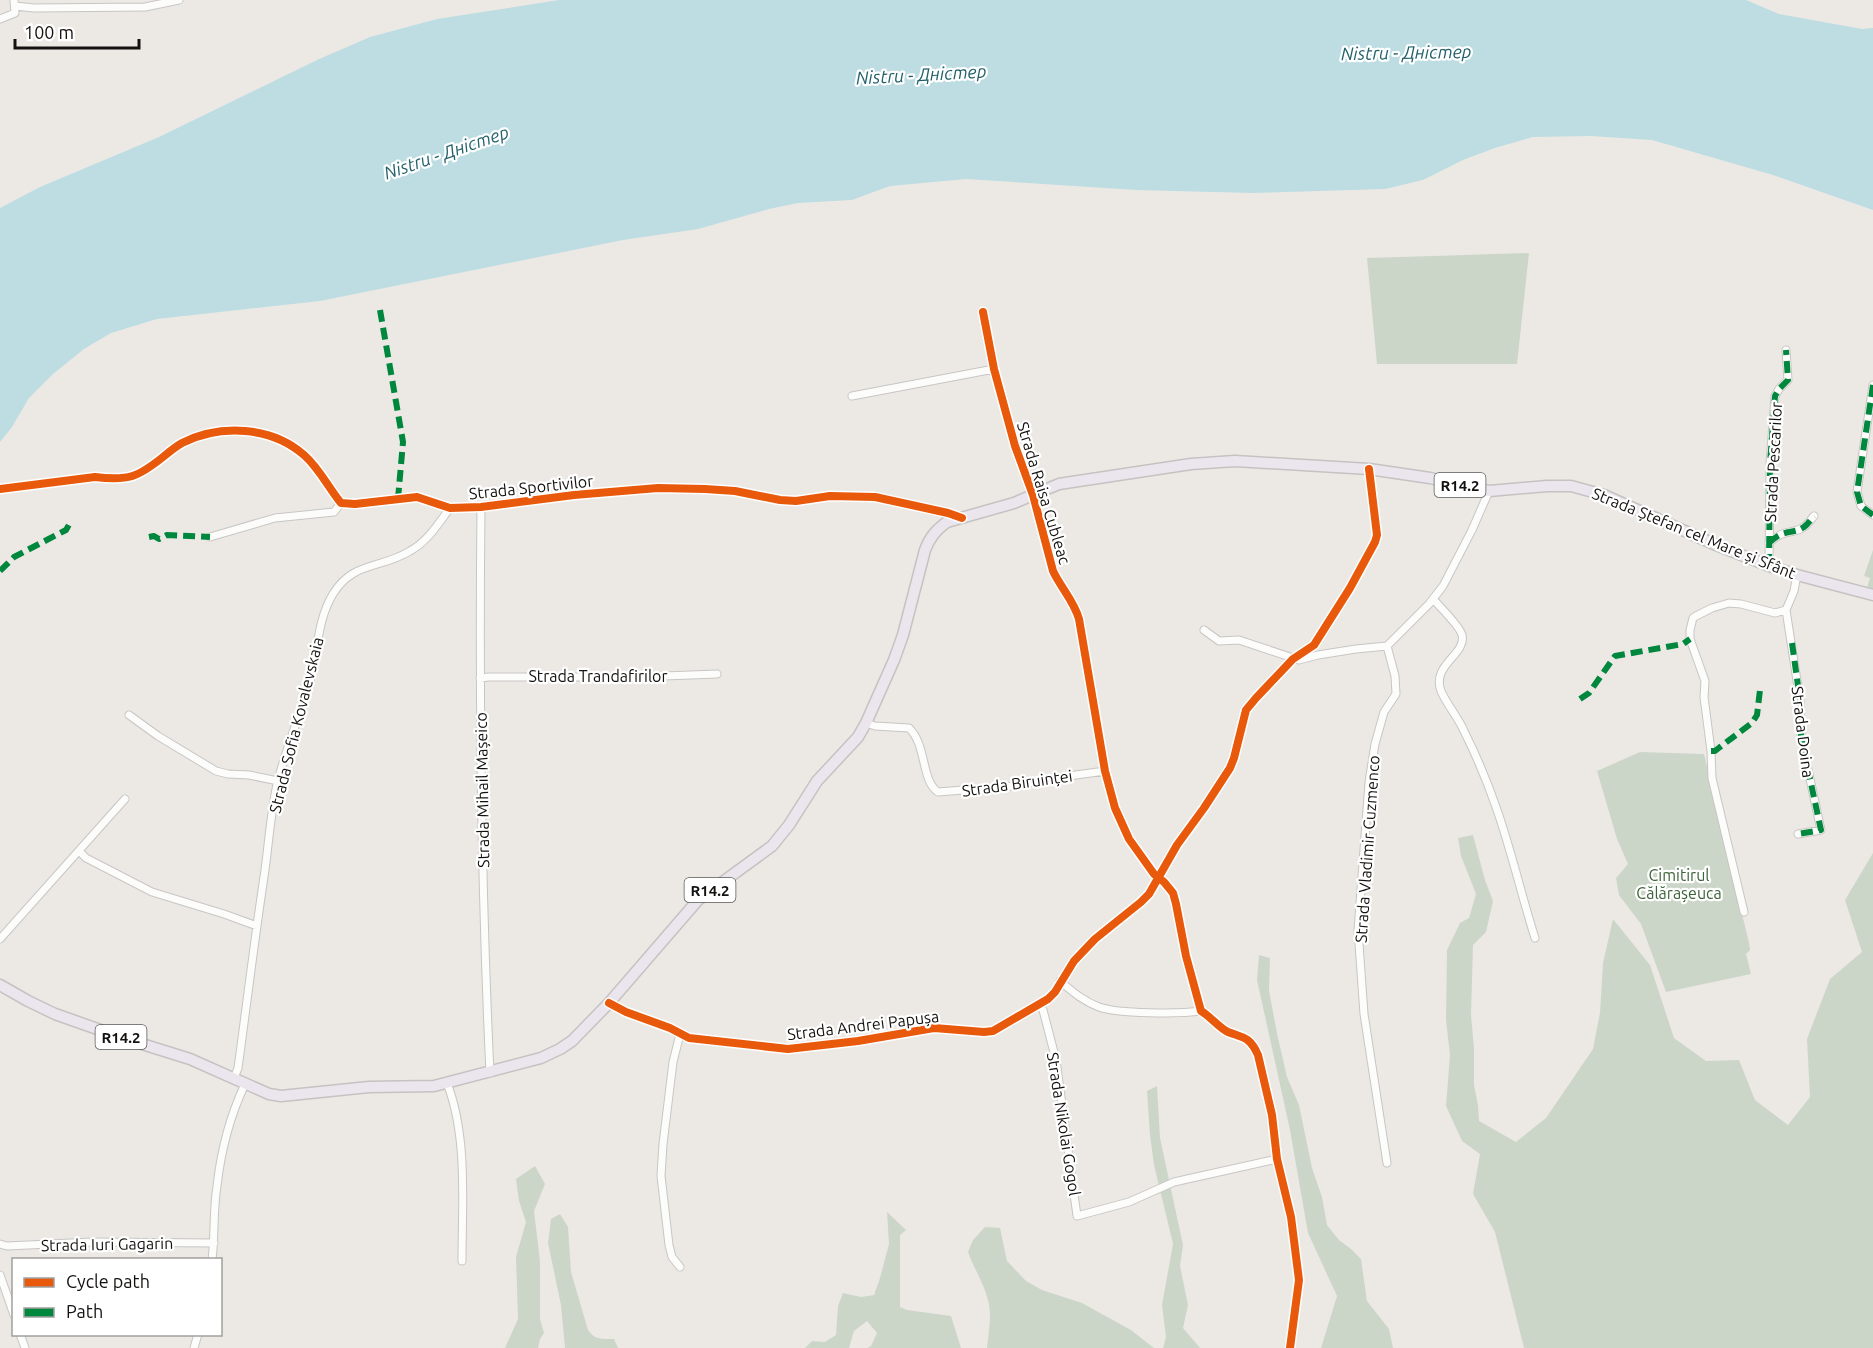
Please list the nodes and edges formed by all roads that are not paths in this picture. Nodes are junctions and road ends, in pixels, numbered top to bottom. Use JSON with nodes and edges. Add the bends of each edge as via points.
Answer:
{"nodes":[{"id":1,"x":179,"y":0,"type":"edge"},
{"id":2,"x":15,"y":3,"type":"edge"},
{"id":3,"x":0,"y":19,"type":"edge"},
{"id":4,"x":983,"y":312,"type":"dead end"},
{"id":5,"x":1786,"y":350,"type":"dead end"},
{"id":6,"x":994,"y":369,"type":"junction"},
{"id":7,"x":1873,"y":386,"type":"edge"},
{"id":8,"x":852,"y":396,"type":"dead end"},
{"id":9,"x":1369,"y":469,"type":"junction"},
{"id":10,"x":0,"y":489,"type":"edge"},
{"id":11,"x":1488,"y":491,"type":"junction"},
{"id":12,"x":1033,"y":495,"type":"junction"},
{"id":13,"x":340,"y":503,"type":"junction"},
{"id":14,"x":482,"y":507,"type":"junction"},
{"id":15,"x":450,"y":508,"type":"junction"},
{"id":16,"x":1873,"y":515,"type":"edge"},
{"id":17,"x":1814,"y":516,"type":"dead end"},
{"id":18,"x":962,"y":518,"type":"junction"},
{"id":19,"x":210,"y":537,"type":"dead end"},
{"id":20,"x":1770,"y":543,"type":"junction"},
{"id":21,"x":1768,"y":566,"type":"junction"},
{"id":22,"x":1797,"y":575,"type":"junction"},
{"id":23,"x":1873,"y":595,"type":"edge"},
{"id":24,"x":1433,"y":599,"type":"junction"},
{"id":25,"x":1786,"y":610,"type":"junction"},
{"id":26,"x":1204,"y":630,"type":"dead end"},
{"id":27,"x":1387,"y":646,"type":"junction"},
{"id":28,"x":1293,"y":659,"type":"junction"},
{"id":29,"x":717,"y":674,"type":"dead end"},
{"id":30,"x":480,"y":678,"type":"junction"},
{"id":31,"x":129,"y":715,"type":"dead end"},
{"id":32,"x":866,"y":723,"type":"junction"},
{"id":33,"x":1105,"y":771,"type":"junction"},
{"id":34,"x":278,"y":781,"type":"junction"},
{"id":35,"x":125,"y":799,"type":"dead end"},
{"id":36,"x":1798,"y":834,"type":"dead end"},
{"id":37,"x":78,"y":851,"type":"junction"},
{"id":38,"x":1159,"y":878,"type":"junction"},
{"id":39,"x":1744,"y":912,"type":"dead end"},
{"id":40,"x":256,"y":926,"type":"junction"},
{"id":41,"x":1535,"y":938,"type":"dead end"},
{"id":42,"x":0,"y":939,"type":"edge"},
{"id":43,"x":1060,"y":981,"type":"junction"},
{"id":44,"x":0,"y":985,"type":"edge"},
{"id":45,"x":609,"y":1003,"type":"junction"},
{"id":46,"x":1039,"y":1005,"type":"junction"},
{"id":47,"x":1201,"y":1011,"type":"junction"},
{"id":48,"x":681,"y":1034,"type":"junction"},
{"id":49,"x":490,"y":1073,"type":"junction"},
{"id":50,"x":234,"y":1078,"type":"junction"},
{"id":51,"x":447,"y":1083,"type":"junction"},
{"id":52,"x":245,"y":1084,"type":"junction"},
{"id":53,"x":1277,"y":1160,"type":"junction"},
{"id":54,"x":1387,"y":1163,"type":"dead end"},
{"id":55,"x":214,"y":1243,"type":"junction"},
{"id":56,"x":0,"y":1244,"type":"edge"},
{"id":57,"x":212,"y":1258,"type":"edge"},
{"id":58,"x":462,"y":1261,"type":"dead end"},
{"id":59,"x":680,"y":1267,"type":"dead end"},
{"id":60,"x":0,"y":1275,"type":"edge"},
{"id":61,"x":12,"y":1309,"type":"edge"},
{"id":62,"x":1290,"y":1348,"type":"edge"}],
"edges":[{"from":1,"to":2,"type":"street","via":[[145,7],[34,9]]},
{"from":2,"to":3,"type":"street","via":[[15,13]]},
{"from":4,"to":6,"type":"street","name":"Strada Raisa Cubleac"},
{"from":5,"to":20,"type":"street","name":"Strada Pescarilor","via":[[1788,380],[1775,396]]},
{"from":6,"to":8,"type":"street"},
{"from":6,"to":12,"type":"street","name":"Strada Raisa Cubleac"},
{"from":7,"to":16,"type":"street","via":[[1857,492],[1861,506]]},
{"from":9,"to":11,"type":"main road","name":"Strada Ștefan cel Mare și Sfânt","number":"R14.2"},
{"from":9,"to":12,"type":"main road","name":"Strada Ștefan cel Mare și Sfânt","number":"R14.2","via":[[1212,462],[1059,484]]},
{"from":9,"to":28,"type":"street","name":"Strada Andrei Papușa","via":[[1375,542],[1314,645]]},
{"from":10,"to":13,"type":"street","via":[[136,476],[192,439],[224,430],[246,430],[282,440],[300,451]]},
{"from":11,"to":21,"type":"main road","name":"Strada Ștefan cel Mare și Sfânt","number":"R14.2","via":[[1547,486],[1589,490]]},
{"from":11,"to":24,"type":"street","via":[[1472,530]]},
{"from":12,"to":18,"type":"main road","name":"Strada Ștefan cel Mare și Sfânt","number":"R14.2"},
{"from":12,"to":33,"type":"street","name":"Strada Raisa Cubleac","via":[[1053,571],[1077,613]]},
{"from":13,"to":15,"type":"street","name":"Strada Sportivilor","via":[[417,498]]},
{"from":13,"to":19,"type":"street","via":[[334,512],[275,518]]},
{"from":14,"to":15,"type":"street","name":"Strada Sportivilor"},
{"from":14,"to":18,"type":"street","name":"Strada Sportivilor","via":[[604,492],[705,489],[790,501],[830,496],[875,497]]},
{"from":14,"to":30,"type":"street","name":"Strada Mihail Mașeico"},
{"from":15,"to":34,"type":"street","name":"Strada Sofia Kovalevskaia","via":[[420,545],[391,561],[355,571],[334,593],[323,616],[316,657]]},
{"from":17,"to":20,"type":"street","name":"Strada Pescarilor","via":[[1803,527],[1784,532]]},
{"from":18,"to":32,"type":"main road","name":"Strada Ștefan cel Mare și Sfânt","number":"R14.2","via":[[947,522],[930,537],[897,652]]},
{"from":20,"to":21,"type":"street","name":"Strada Pescarilor"},
{"from":21,"to":22,"type":"main road","name":"Strada Ștefan cel Mare și Sfânt","number":"R14.2"},
{"from":22,"to":23,"type":"main road","name":"Strada Ștefan cel Mare și Sfânt","number":"R14.2"},
{"from":22,"to":25,"type":"street"},
{"from":24,"to":27,"type":"street"},
{"from":24,"to":41,"type":"street","via":[[1462,633],[1459,650],[1442,671],[1442,692],[1464,730],[1496,807]]},
{"from":25,"to":36,"type":"street","name":"Strada Doina","via":[[1800,700],[1801,737],[1821,830]]},
{"from":25,"to":39,"type":"street","via":[[1775,613],[1729,603],[1693,618],[1690,630],[1705,681],[1712,778]]},
{"from":26,"to":28,"type":"street","via":[[1219,641],[1239,640]]},
{"from":27,"to":28,"type":"street"},
{"from":27,"to":54,"type":"street","name":"Strada Vladimir Cuzmenco","via":[[1396,694],[1384,712],[1375,744],[1358,930],[1364,1014]]},
{"from":28,"to":38,"type":"street","name":"Strada Andrei Papușa","via":[[1246,711],[1230,768]]},
{"from":29,"to":30,"type":"street","name":"Strada Trandafirilor"},
{"from":30,"to":49,"type":"street","name":"Strada Mihail Mașeico"},
{"from":31,"to":34,"type":"street","via":[[216,771]]},
{"from":32,"to":33,"type":"street","name":"Strada Biruinței","via":[[909,728],[923,753],[929,782],[938,792],[1014,786]]},
{"from":32,"to":45,"type":"main road","name":"Strada Ștefan cel Mare și Sfânt","number":"R14.2","via":[[817,781],[777,842],[698,900]]},
{"from":33,"to":38,"type":"street","name":"Strada Raisa Cubleac","via":[[1124,830]]},
{"from":34,"to":40,"type":"street","name":"Strada Sofia Kovalevskaia"},
{"from":35,"to":37,"type":"street"},
{"from":37,"to":40,"type":"street","via":[[152,892]]},
{"from":37,"to":42,"type":"street"},
{"from":38,"to":43,"type":"street","name":"Strada Andrei Papușa","via":[[1146,898],[1095,939]]},
{"from":38,"to":47,"type":"street","name":"Strada Raisa Cubleac","via":[[1168,886],[1176,904]]},
{"from":40,"to":50,"type":"street","name":"Strada Sofia Kovalevskaia"},
{"from":43,"to":46,"type":"street","name":"Strada Andrei Papușa","via":[[1055,992]]},
{"from":43,"to":47,"type":"street","via":[[1079,998],[1101,1008],[1167,1013]]},
{"from":44,"to":50,"type":"main road","name":"Strada Ștefan cel Mare și Sfânt","number":"R14.2","via":[[55,1014],[190,1059]]},
{"from":45,"to":48,"type":"street","name":"Strada Andrei Papușa"},
{"from":45,"to":49,"type":"main road","name":"Strada Ștefan cel Mare și Sfânt","number":"R14.2","via":[[560,1049]]},
{"from":46,"to":48,"type":"street","name":"Strada Andrei Papușa","via":[[993,1031],[934,1028],[788,1049]]},
{"from":46,"to":53,"type":"street","name":"Strada Nikolai Gogol","via":[[1056,1060],[1077,1216],[1130,1202],[1174,1182]]},
{"from":47,"to":53,"type":"street","via":[[1254,1046],[1272,1115]]},
{"from":48,"to":59,"type":"street","via":[[673,1062],[661,1176],[669,1245]]},
{"from":49,"to":51,"type":"main road","name":"Strada Ștefan cel Mare și Sfânt","number":"R14.2"},
{"from":50,"to":52,"type":"main road","name":"Strada Ștefan cel Mare și Sfânt","number":"R14.2"},
{"from":51,"to":52,"type":"main road","name":"Strada Ștefan cel Mare și Sfânt","number":"R14.2","via":[[281,1096]]},
{"from":51,"to":58,"type":"street","via":[[454,1101],[460,1154]]},
{"from":52,"to":55,"type":"street","via":[[230,1118],[217,1186]]},
{"from":53,"to":62,"type":"street","via":[[1291,1217],[1299,1280]]},
{"from":55,"to":56,"type":"street","name":"Strada Iuri Gagarin"},
{"from":55,"to":57,"type":"street"},
{"from":60,"to":61,"type":"street"}]}
